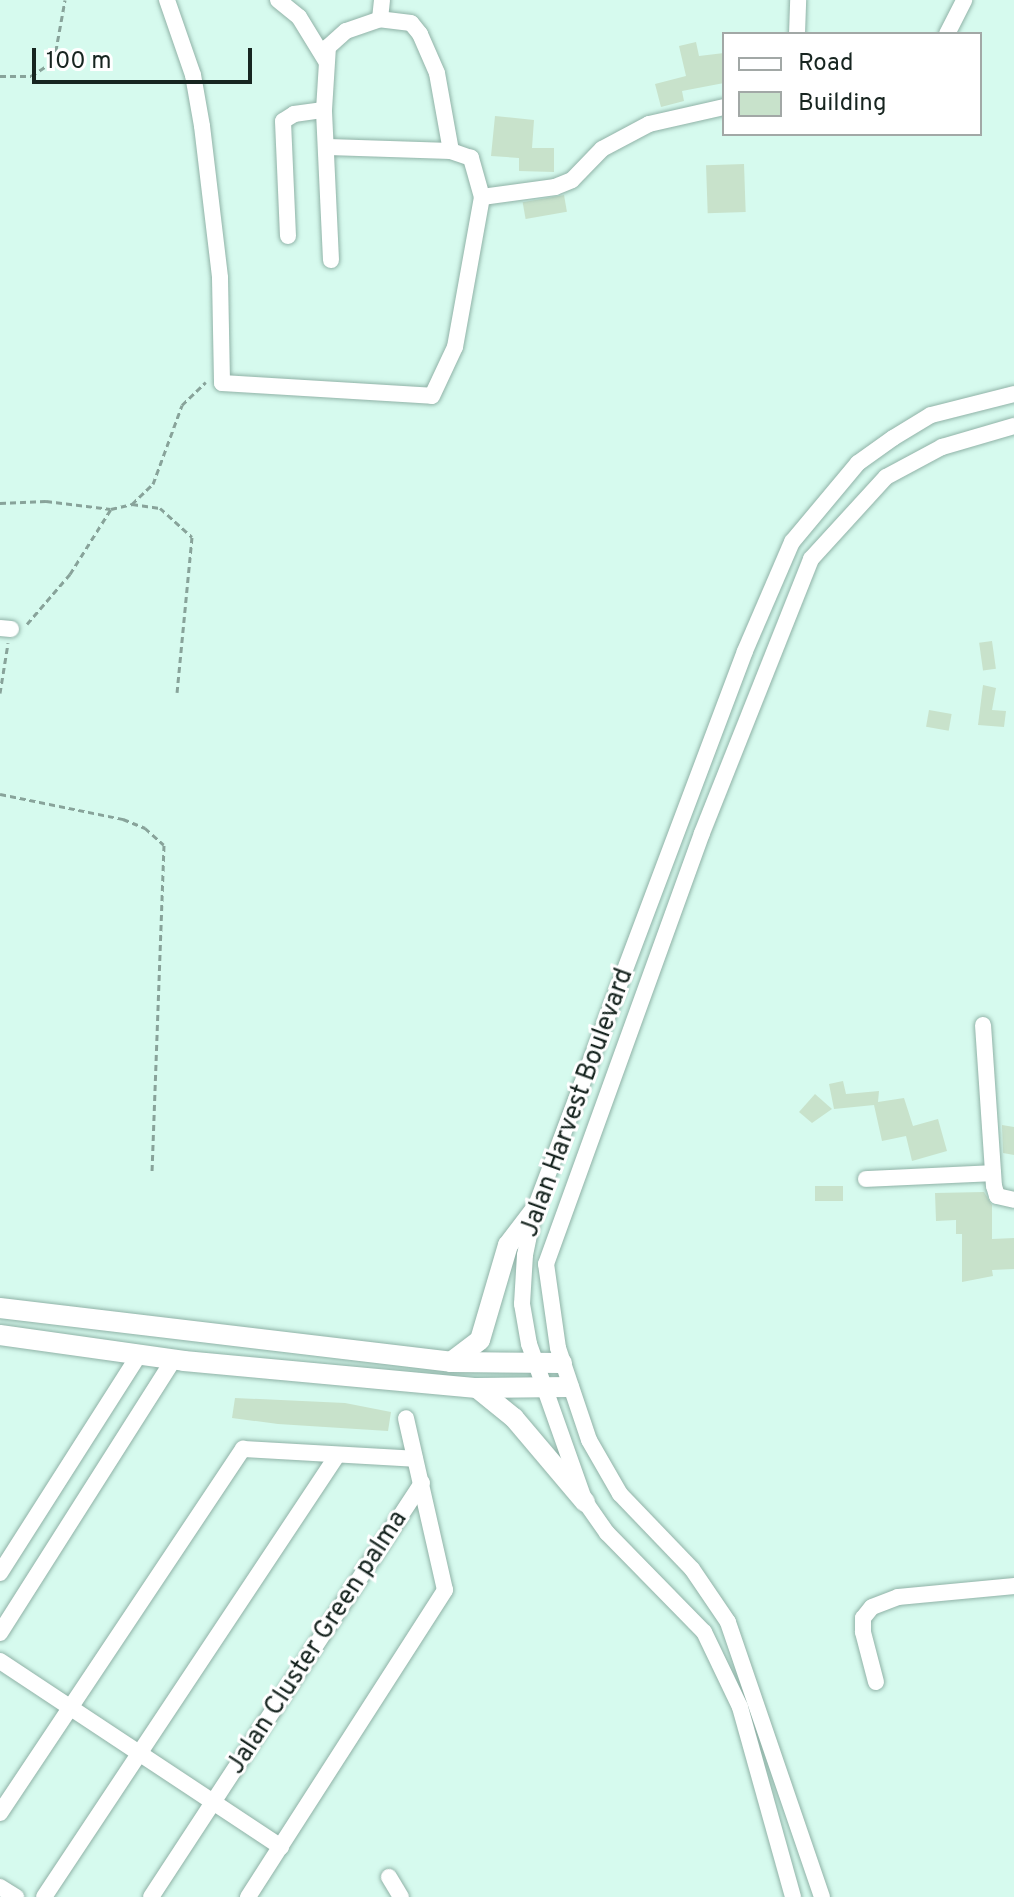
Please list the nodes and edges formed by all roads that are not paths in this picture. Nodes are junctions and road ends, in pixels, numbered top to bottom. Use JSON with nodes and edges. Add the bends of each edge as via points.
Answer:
{"nodes":[{"id":1,"x":167,"y":0,"type":"edge"},
{"id":2,"x":278,"y":0,"type":"edge"},
{"id":3,"x":382,"y":0,"type":"edge"},
{"id":4,"x":798,"y":0,"type":"edge"},
{"id":5,"x":964,"y":0,"type":"edge"},
{"id":6,"x":380,"y":19,"type":"junction"},
{"id":7,"x":797,"y":32,"type":"edge"},
{"id":8,"x":948,"y":32,"type":"edge"},
{"id":9,"x":326,"y":61,"type":"junction"},
{"id":10,"x":722,"y":107,"type":"edge"},
{"id":11,"x":324,"y":110,"type":"junction"},
{"id":12,"x":328,"y":147,"type":"junction"},
{"id":13,"x":451,"y":151,"type":"junction"},
{"id":14,"x":482,"y":197,"type":"junction"},
{"id":15,"x":288,"y":236,"type":"dead end"},
{"id":16,"x":331,"y":260,"type":"dead end"},
{"id":17,"x":1014,"y":394,"type":"edge"},
{"id":18,"x":1014,"y":426,"type":"edge"},
{"id":19,"x":648,"y":909,"type":"junction"},
{"id":20,"x":672,"y":918,"type":"junction"},
{"id":21,"x":983,"y":1025,"type":"dead end"},
{"id":22,"x":993,"y":1173,"type":"junction"},
{"id":23,"x":866,"y":1179,"type":"dead end"},
{"id":24,"x":1014,"y":1200,"type":"edge"},
{"id":25,"x":534,"y":1211,"type":"junction"},
{"id":26,"x":0,"y":1308,"type":"edge"},
{"id":27,"x":0,"y":1335,"type":"edge"},
{"id":28,"x":139,"y":1355,"type":"junction"},
{"id":29,"x":174,"y":1359,"type":"junction"},
{"id":30,"x":451,"y":1362,"type":"junction"},
{"id":31,"x":562,"y":1363,"type":"junction"},
{"id":32,"x":535,"y":1366,"type":"junction"},
{"id":33,"x":569,"y":1387,"type":"junction"},
{"id":34,"x":477,"y":1388,"type":"junction"},
{"id":35,"x":543,"y":1391,"type":"junction"},
{"id":36,"x":406,"y":1418,"type":"dead end"},
{"id":37,"x":336,"y":1457,"type":"junction"},
{"id":38,"x":415,"y":1459,"type":"junction"},
{"id":39,"x":422,"y":1483,"type":"junction"},
{"id":40,"x":585,"y":1502,"type":"junction"},
{"id":41,"x":0,"y":1573,"type":"edge"},
{"id":42,"x":1014,"y":1586,"type":"edge"},
{"id":43,"x":0,"y":1633,"type":"edge"},
{"id":44,"x":0,"y":1661,"type":"edge"},
{"id":45,"x":876,"y":1682,"type":"dead end"},
{"id":46,"x":71,"y":1707,"type":"junction"},
{"id":47,"x":139,"y":1750,"type":"junction"},
{"id":48,"x":215,"y":1802,"type":"junction"},
{"id":49,"x":0,"y":1813,"type":"edge"},
{"id":50,"x":281,"y":1847,"type":"junction"},
{"id":51,"x":389,"y":1877,"type":"dead end"},
{"id":52,"x":0,"y":1887,"type":"edge"},
{"id":53,"x":16,"y":1897,"type":"edge"},
{"id":54,"x":44,"y":1897,"type":"edge"},
{"id":55,"x":151,"y":1897,"type":"edge"},
{"id":56,"x":248,"y":1897,"type":"edge"},
{"id":57,"x":401,"y":1897,"type":"edge"},
{"id":58,"x":793,"y":1897,"type":"edge"},
{"id":59,"x":822,"y":1897,"type":"edge"}],
"edges":[{"from":1,"to":14,"type":"street","via":[[193,75],[202,126],[220,278],[222,383],[435,394],[455,347]]},
{"from":2,"to":9,"type":"street","via":[[299,17]]},
{"from":3,"to":6,"type":"street"},
{"from":4,"to":7,"type":"street"},
{"from":5,"to":8,"type":"street"},
{"from":6,"to":9,"type":"street","via":[[332,39]]},
{"from":6,"to":13,"type":"street","via":[[411,23],[420,34],[437,73]]},
{"from":9,"to":11,"type":"street"},
{"from":10,"to":14,"type":"street","via":[[649,124],[602,149],[572,180],[555,187]]},
{"from":11,"to":12,"type":"street"},
{"from":11,"to":15,"type":"street","via":[[283,121]]},
{"from":12,"to":13,"type":"street"},
{"from":12,"to":16,"type":"street"},
{"from":13,"to":14,"type":"street","via":[[471,158]]},
{"from":17,"to":19,"type":"street","name":"Jalan Harvest Boulevard","via":[[931,415],[893,438],[858,463],[792,542]]},
{"from":18,"to":20,"type":"street","name":"Jalan Harvest Boulevard","via":[[942,447],[886,477],[811,559]]},
{"from":19,"to":20,"type":"street"},
{"from":19,"to":25,"type":"street","name":"Jalan Harvest Boulevard"},
{"from":20,"to":31,"type":"street","name":"Jalan Harvest Boulevard","via":[[549,1253],[544,1282]]},
{"from":21,"to":22,"type":"street"},
{"from":22,"to":23,"type":"street"},
{"from":22,"to":24,"type":"street","via":[[997,1196]]},
{"from":25,"to":30,"type":"street","via":[[508,1245],[480,1340]]},
{"from":25,"to":32,"type":"street","name":"Jalan Harvest Boulevard","via":[[522,1304]]},
{"from":26,"to":30,"type":"street"},
{"from":27,"to":28,"type":"street"},
{"from":28,"to":29,"type":"street"},
{"from":28,"to":41,"type":"street"},
{"from":29,"to":34,"type":"street"},
{"from":29,"to":43,"type":"street"},
{"from":30,"to":32,"type":"street"},
{"from":31,"to":32,"type":"street"},
{"from":31,"to":33,"type":"street","name":"Jalan Harvest Boulevard"},
{"from":32,"to":35,"type":"street","name":"Jalan Harvest Boulevard"},
{"from":33,"to":35,"type":"street"},
{"from":33,"to":59,"type":"street","name":"Jalan Harvest Boulevard","via":[[589,1440],[620,1494],[692,1569],[728,1622]]},
{"from":34,"to":35,"type":"street"},
{"from":34,"to":40,"type":"street","via":[[514,1418]]},
{"from":35,"to":40,"type":"street","name":"Jalan Harvest Boulevard"},
{"from":36,"to":38,"type":"street","name":"Jalan Cluster Green palma"},
{"from":37,"to":38,"type":"street"},
{"from":37,"to":46,"type":"street","via":[[250,1448],[234,1457]]},
{"from":37,"to":47,"type":"street"},
{"from":38,"to":39,"type":"street","name":"Jalan Cluster Green palma"},
{"from":39,"to":48,"type":"street","name":"Jalan Cluster Green palma"},
{"from":39,"to":50,"type":"street","name":"Jalan Cluster Green palma","via":[[445,1590]]},
{"from":40,"to":58,"type":"street","name":"Jalan Harvest Boulevard","via":[[607,1533],[704,1632],[740,1707]]},
{"from":42,"to":45,"type":"street","via":[[898,1597],[872,1607],[863,1618],[863,1632]]},
{"from":44,"to":46,"type":"street","name":"Jalan Cluster Green palma"},
{"from":46,"to":47,"type":"street","name":"Jalan Cluster Green palma"},
{"from":46,"to":49,"type":"street"},
{"from":47,"to":48,"type":"street","name":"Jalan Cluster Green palma"},
{"from":47,"to":54,"type":"street"},
{"from":48,"to":50,"type":"street","name":"Jalan Cluster Green palma"},
{"from":48,"to":55,"type":"street","name":"Jalan Cluster Green palma"},
{"from":50,"to":56,"type":"street","name":"Jalan Cluster Green palma"},
{"from":51,"to":57,"type":"street"},
{"from":52,"to":53,"type":"street"}]}
